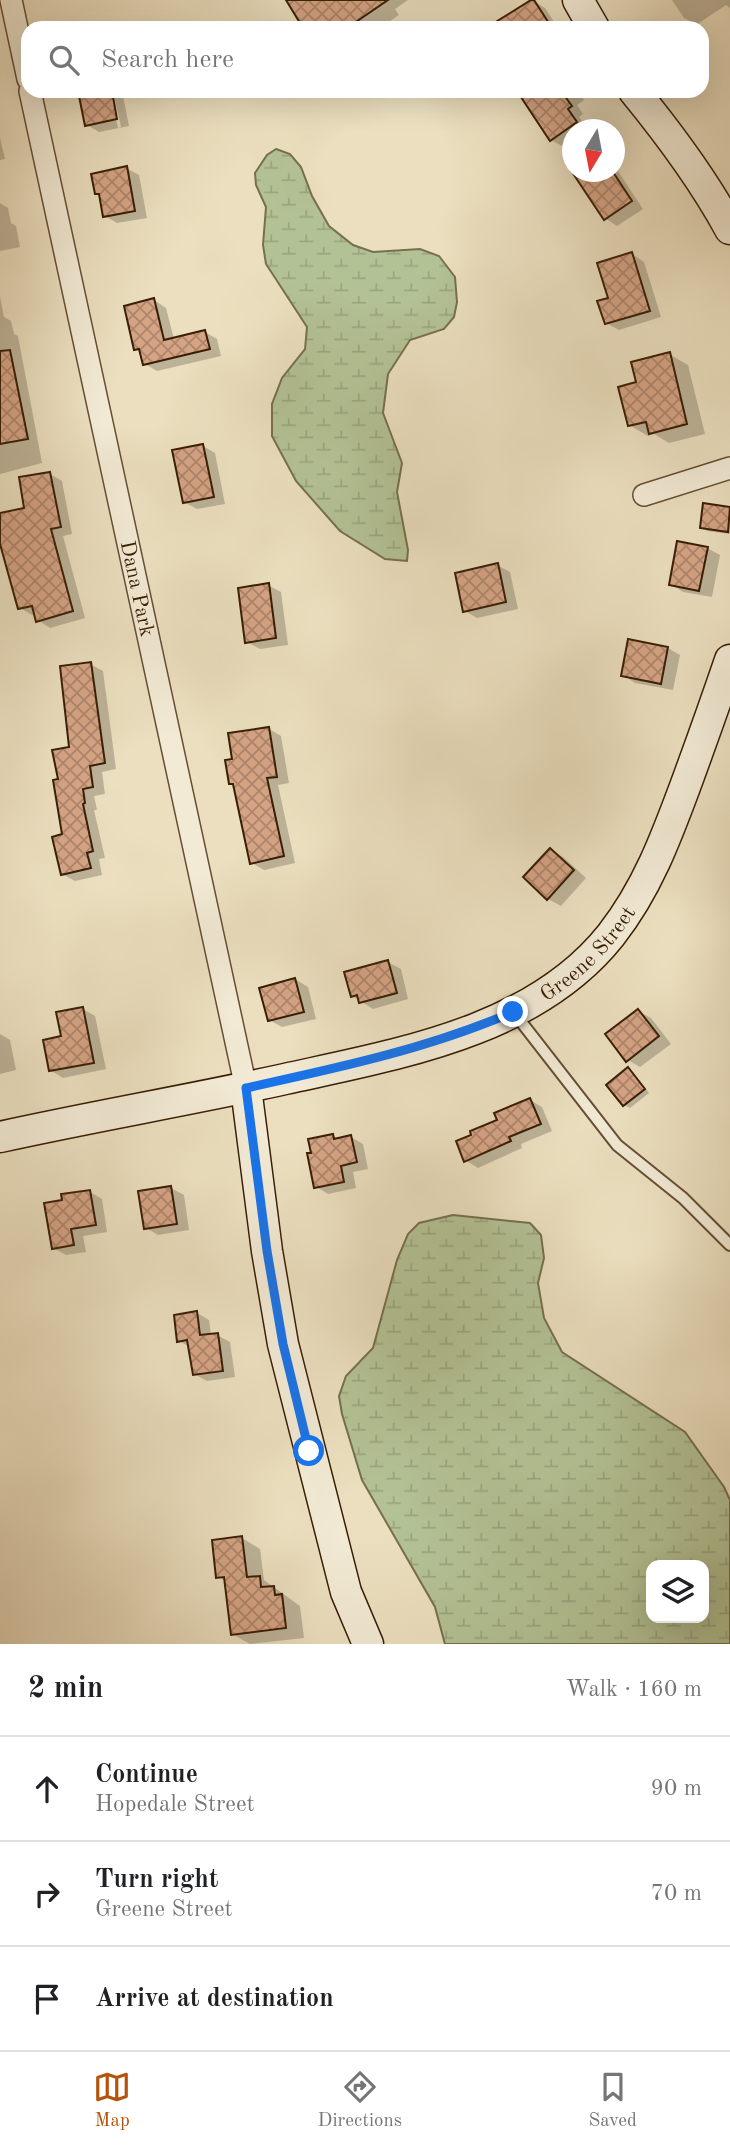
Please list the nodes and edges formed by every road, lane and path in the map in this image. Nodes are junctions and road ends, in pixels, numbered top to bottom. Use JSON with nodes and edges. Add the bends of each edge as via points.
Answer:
{"nodes":[{"id":1,"x":11,"y":0,"type":"edge"},
{"id":2,"x":578,"y":0,"type":"edge"},
{"id":3,"x":590,"y":21,"type":"edge"},
{"id":4,"x":21,"y":46,"type":"edge"},
{"id":5,"x":32,"y":98,"type":"edge"},
{"id":6,"x":640,"y":98,"type":"edge"},
{"id":7,"x":730,"y":229,"type":"edge"},
{"id":8,"x":730,"y":468,"type":"edge"},
{"id":9,"x":644,"y":495,"type":"dead end"},
{"id":10,"x":730,"y":660,"type":"edge"},
{"id":11,"x":513,"y":1012,"type":"junction"},
{"id":12,"x":246,"y":1088,"type":"junction"},
{"id":13,"x":0,"y":1137,"type":"edge"},
{"id":14,"x":730,"y":1245,"type":"edge"},
{"id":15,"x":368,"y":1644,"type":"edge"}],
"edges":[{"from":1,"to":4,"type":"street"},
{"from":2,"to":3,"type":"street"},
{"from":5,"to":12,"type":"street","name":"Dana Park"},
{"from":6,"to":7,"type":"street","via":[[679,147]]},
{"from":8,"to":9,"type":"street"},
{"from":10,"to":11,"type":"street","name":"Greene Street","via":[[659,856],[638,895],[583,965],[554,989]]},
{"from":11,"to":12,"type":"street","name":"Greene Street","via":[[424,1046]]},
{"from":11,"to":14,"type":"lane","via":[[617,1145]]},
{"from":12,"to":13,"type":"street","name":"Greene Street"},
{"from":12,"to":15,"type":"street","via":[[283,1344],[346,1592]]}]}
